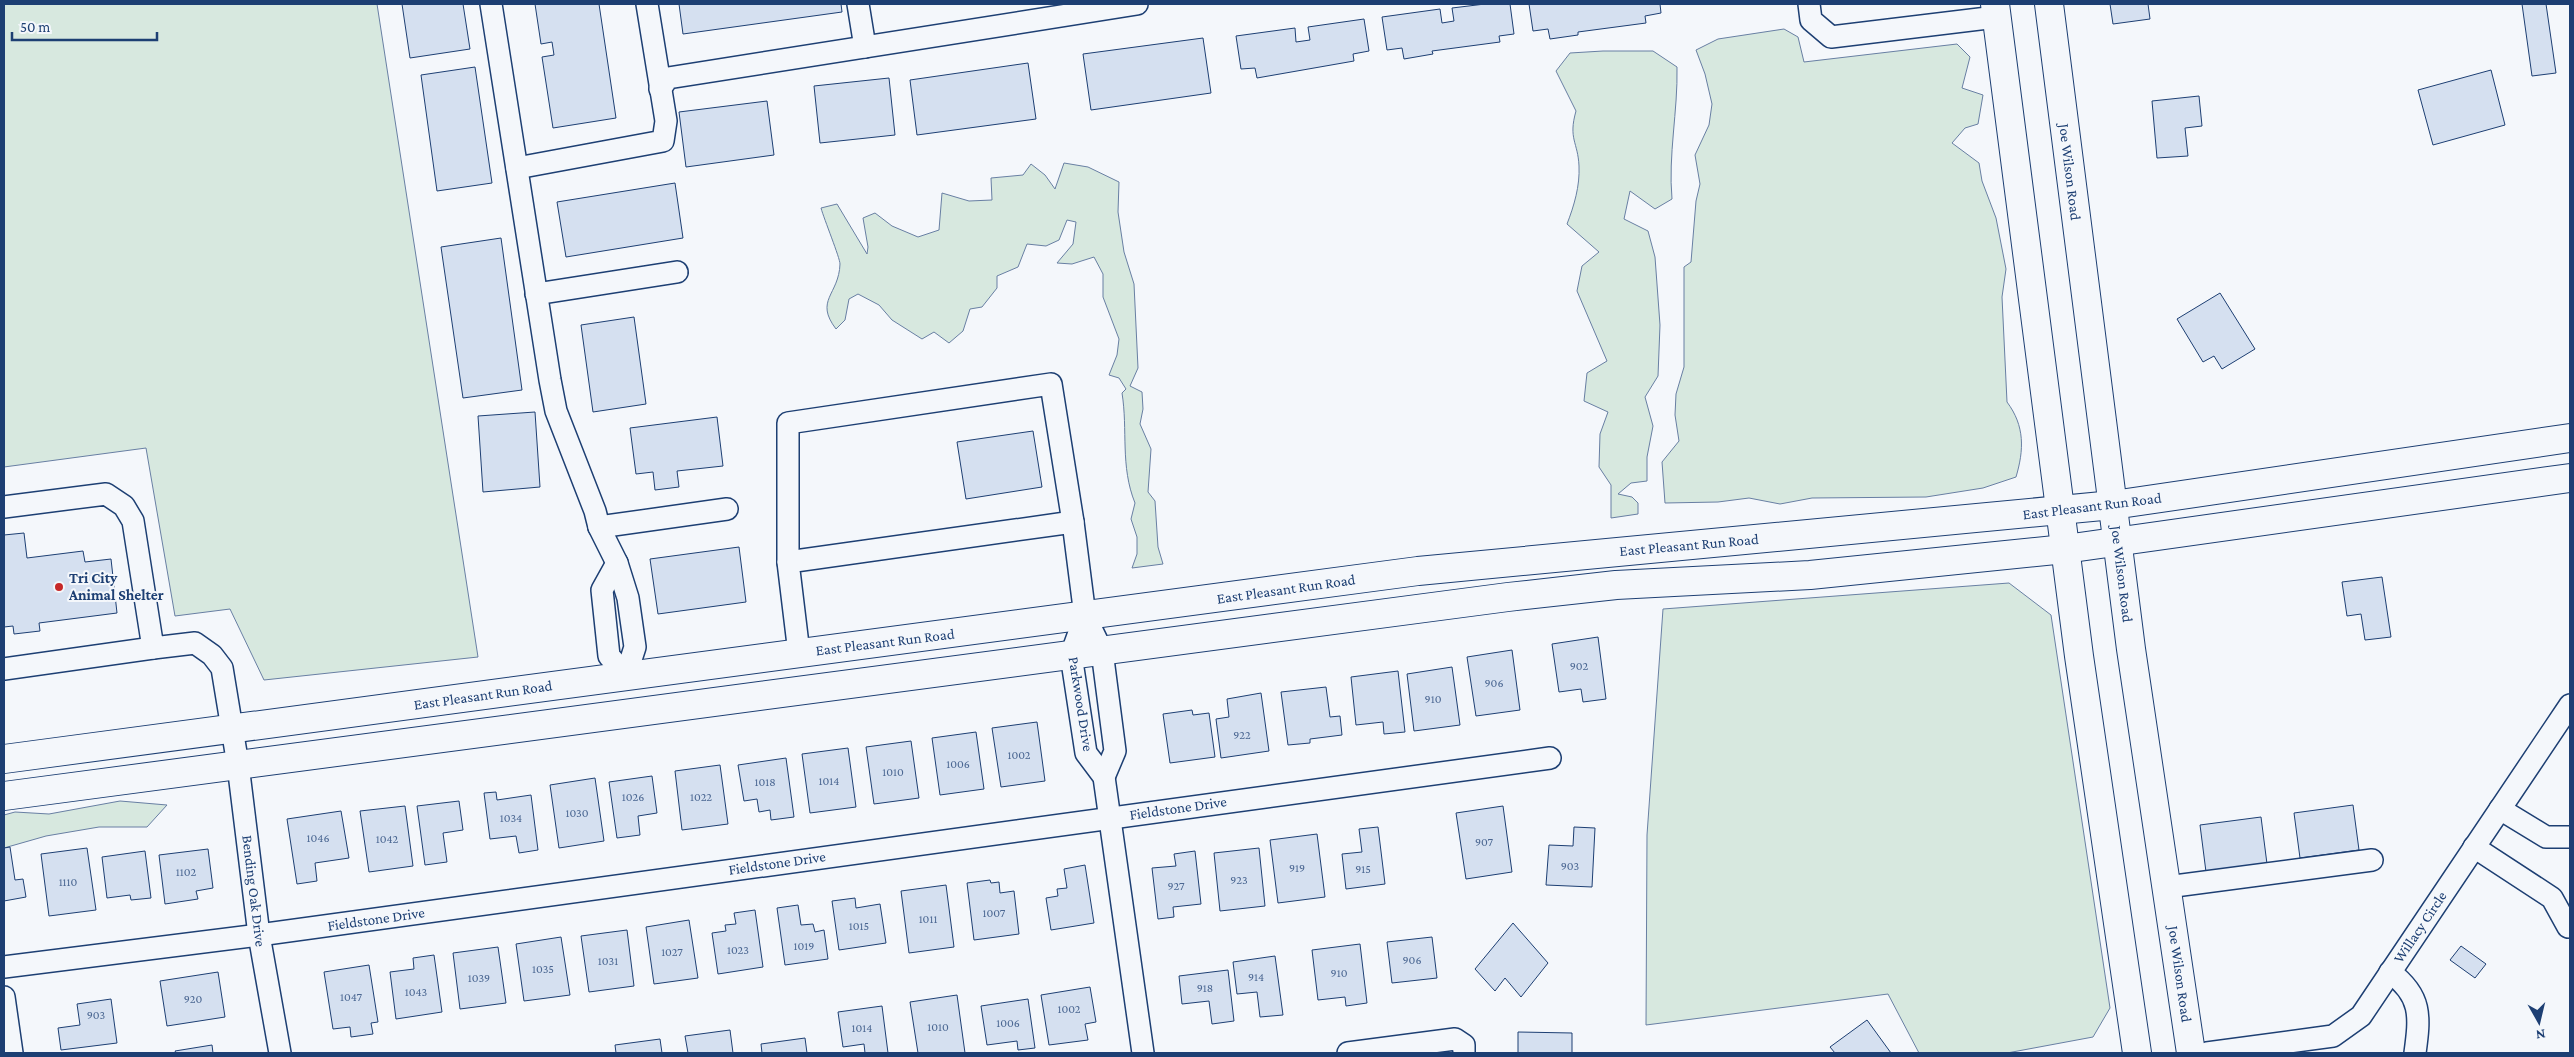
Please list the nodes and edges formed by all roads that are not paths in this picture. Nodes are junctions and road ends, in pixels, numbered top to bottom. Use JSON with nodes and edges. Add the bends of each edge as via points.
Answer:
{"nodes":[{"id":1,"x":491,"y":4,"type":"edge"},
{"id":2,"x":647,"y":4,"type":"edge"},
{"id":3,"x":858,"y":4,"type":"edge"},
{"id":4,"x":1137,"y":4,"type":"edge"},
{"id":5,"x":1809,"y":4,"type":"edge"},
{"id":6,"x":2049,"y":4,"type":"edge"},
{"id":7,"x":1996,"y":10,"type":"edge"},
{"id":8,"x":865,"y":46,"type":"junction"},
{"id":9,"x":660,"y":89,"type":"junction"},
{"id":10,"x":517,"y":168,"type":"junction"},
{"id":11,"x":677,"y":272,"type":"dead end"},
{"id":12,"x":536,"y":294,"type":"junction"},
{"id":13,"x":2570,"y":438,"type":"edge"},
{"id":14,"x":2570,"y":478,"type":"edge"},
{"id":15,"x":2113,"y":506,"type":"junction"},
{"id":16,"x":4,"y":507,"type":"edge"},
{"id":17,"x":727,"y":509,"type":"dead end"},
{"id":18,"x":2060,"y":511,"type":"junction"},
{"id":19,"x":1073,"y":522,"type":"junction"},
{"id":20,"x":599,"y":527,"type":"junction"},
{"id":21,"x":2118,"y":542,"type":"junction"},
{"id":22,"x":2065,"y":549,"type":"junction"},
{"id":23,"x":788,"y":562,"type":"junction"},
{"id":24,"x":1085,"y":616,"type":"junction"},
{"id":25,"x":153,"y":648,"type":"junction"},
{"id":26,"x":1102,"y":651,"type":"junction"},
{"id":27,"x":799,"y":653,"type":"junction"},
{"id":28,"x":1071,"y":655,"type":"junction"},
{"id":29,"x":4,"y":669,"type":"edge"},
{"id":30,"x":626,"y":675,"type":"junction"},
{"id":31,"x":632,"y":713,"type":"junction"},
{"id":32,"x":2567,"y":716,"type":"edge"},
{"id":33,"x":232,"y":729,"type":"junction"},
{"id":34,"x":1550,"y":758,"type":"dead end"},
{"id":35,"x":4,"y":759,"type":"edge"},
{"id":36,"x":238,"y":765,"type":"junction"},
{"id":37,"x":1104,"y":777,"type":"junction"},
{"id":38,"x":4,"y":796,"type":"edge"},
{"id":39,"x":2500,"y":809,"type":"junction"},
{"id":40,"x":1111,"y":818,"type":"junction"},
{"id":41,"x":2570,"y":837,"type":"edge"},
{"id":42,"x":2474,"y":847,"type":"junction"},
{"id":43,"x":2372,"y":860,"type":"dead end"},
{"id":44,"x":2167,"y":887,"type":"junction"},
{"id":45,"x":2568,"y":927,"type":"dead end"},
{"id":46,"x":259,"y":935,"type":"junction"},
{"id":47,"x":4,"y":967,"type":"edge"},
{"id":48,"x":2390,"y":972,"type":"junction"},
{"id":49,"x":4,"y":997,"type":"edge"},
{"id":50,"x":1459,"y":1046,"type":"edge"},
{"id":51,"x":12,"y":1053,"type":"edge"},
{"id":52,"x":280,"y":1053,"type":"edge"},
{"id":53,"x":1143,"y":1053,"type":"edge"},
{"id":54,"x":1348,"y":1053,"type":"edge"},
{"id":55,"x":2137,"y":1053,"type":"edge"},
{"id":56,"x":2191,"y":1053,"type":"edge"},
{"id":57,"x":2207,"y":1053,"type":"edge"},
{"id":58,"x":2414,"y":1053,"type":"edge"}],
"edges":[{"from":1,"to":10,"type":"street"},
{"from":2,"to":9,"type":"street"},
{"from":3,"to":8,"type":"street"},
{"from":4,"to":8,"type":"street"},
{"from":5,"to":7,"type":"street","via":[[1811,20],[1831,37]]},
{"from":6,"to":15,"type":"main road","name":"Joe Wilson Road"},
{"from":7,"to":18,"type":"main road"},
{"from":8,"to":9,"type":"street","via":[[668,78]]},
{"from":9,"to":10,"type":"street","via":[[666,121],[663,141]]},
{"from":10,"to":12,"type":"street"},
{"from":11,"to":12,"type":"street"},
{"from":12,"to":20,"type":"street","via":[[556,410]]},
{"from":13,"to":15,"type":"main road","name":"East Pleasant Run Road"},
{"from":14,"to":21,"type":"main road"},
{"from":15,"to":18,"type":"main road","name":"East Pleasant Run Road"},
{"from":15,"to":21,"type":"main road","name":"Joe Wilson Road"},
{"from":16,"to":25,"type":"street","via":[[106,494],[124,506],[133,521]]},
{"from":17,"to":20,"type":"street"},
{"from":18,"to":22,"type":"main road"},
{"from":18,"to":24,"type":"main road","name":"East Pleasant Run Road","via":[[1418,571]]},
{"from":19,"to":23,"type":"street"},
{"from":19,"to":23,"type":"street","via":[[1051,384],[788,423]]},
{"from":19,"to":24,"type":"street"},
{"from":20,"to":30,"type":"street","via":[[617,563],[628,598],[635,647]]},
{"from":21,"to":22,"type":"main road"},
{"from":21,"to":44,"type":"main road","name":"Joe Wilson Road"},
{"from":22,"to":26,"type":"main road","via":[[1810,575],[1616,585]]},
{"from":22,"to":55,"type":"main road"},
{"from":23,"to":27,"type":"street"},
{"from":24,"to":26,"type":"street","name":"Parkwood Drive"},
{"from":24,"to":27,"type":"main road","name":"East Pleasant Run Road"},
{"from":24,"to":28,"type":"street","name":"Parkwood Drive"},
{"from":25,"to":29,"type":"street","name":"Bending Oak Drive"},
{"from":25,"to":33,"type":"street","name":"Bending Oak Drive","via":[[196,643],[212,655],[222,668]]},
{"from":26,"to":28,"type":"main road"},
{"from":26,"to":37,"type":"street","name":"Parkwood Drive","via":[[1115,752]]},
{"from":27,"to":30,"type":"main road","name":"East Pleasant Run Road"},
{"from":28,"to":31,"type":"main road"},
{"from":28,"to":37,"type":"street","name":"Parkwood Drive","via":[[1086,753]]},
{"from":30,"to":31,"type":"main road"},
{"from":30,"to":33,"type":"main road","name":"East Pleasant Run Road"},
{"from":31,"to":36,"type":"main road"},
{"from":32,"to":39,"type":"street","name":"Willacy Circle"},
{"from":33,"to":35,"type":"main road","name":"East Pleasant Run Road"},
{"from":33,"to":36,"type":"street","name":"Bending Oak Drive"},
{"from":34,"to":40,"type":"street","name":"Fieldstone Drive"},
{"from":36,"to":38,"type":"main road"},
{"from":36,"to":46,"type":"street","name":"Bending Oak Drive"},
{"from":37,"to":40,"type":"street","name":"Parkwood Drive"},
{"from":39,"to":41,"type":"street","via":[[2546,837]]},
{"from":39,"to":42,"type":"street","name":"Willacy Circle"},
{"from":40,"to":46,"type":"street","name":"Fieldstone Drive"},
{"from":40,"to":53,"type":"street","name":"Parkwood Drive"},
{"from":42,"to":45,"type":"street","via":[[2552,898]]},
{"from":42,"to":48,"type":"street","name":"Willacy Circle"},
{"from":43,"to":44,"type":"street"},
{"from":44,"to":56,"type":"main road","name":"Joe Wilson Road"},
{"from":46,"to":47,"type":"street","name":"Fieldstone Drive"},
{"from":46,"to":52,"type":"street","name":"Bending Oak Drive"},
{"from":48,"to":57,"type":"street","name":"Willacy Circle","via":[[2361,1016],[2333,1036]]},
{"from":48,"to":58,"type":"street","via":[[2406,983],[2412,992],[2418,1022]]},
{"from":49,"to":51,"type":"street"},
{"from":50,"to":54,"type":"street"}]}
